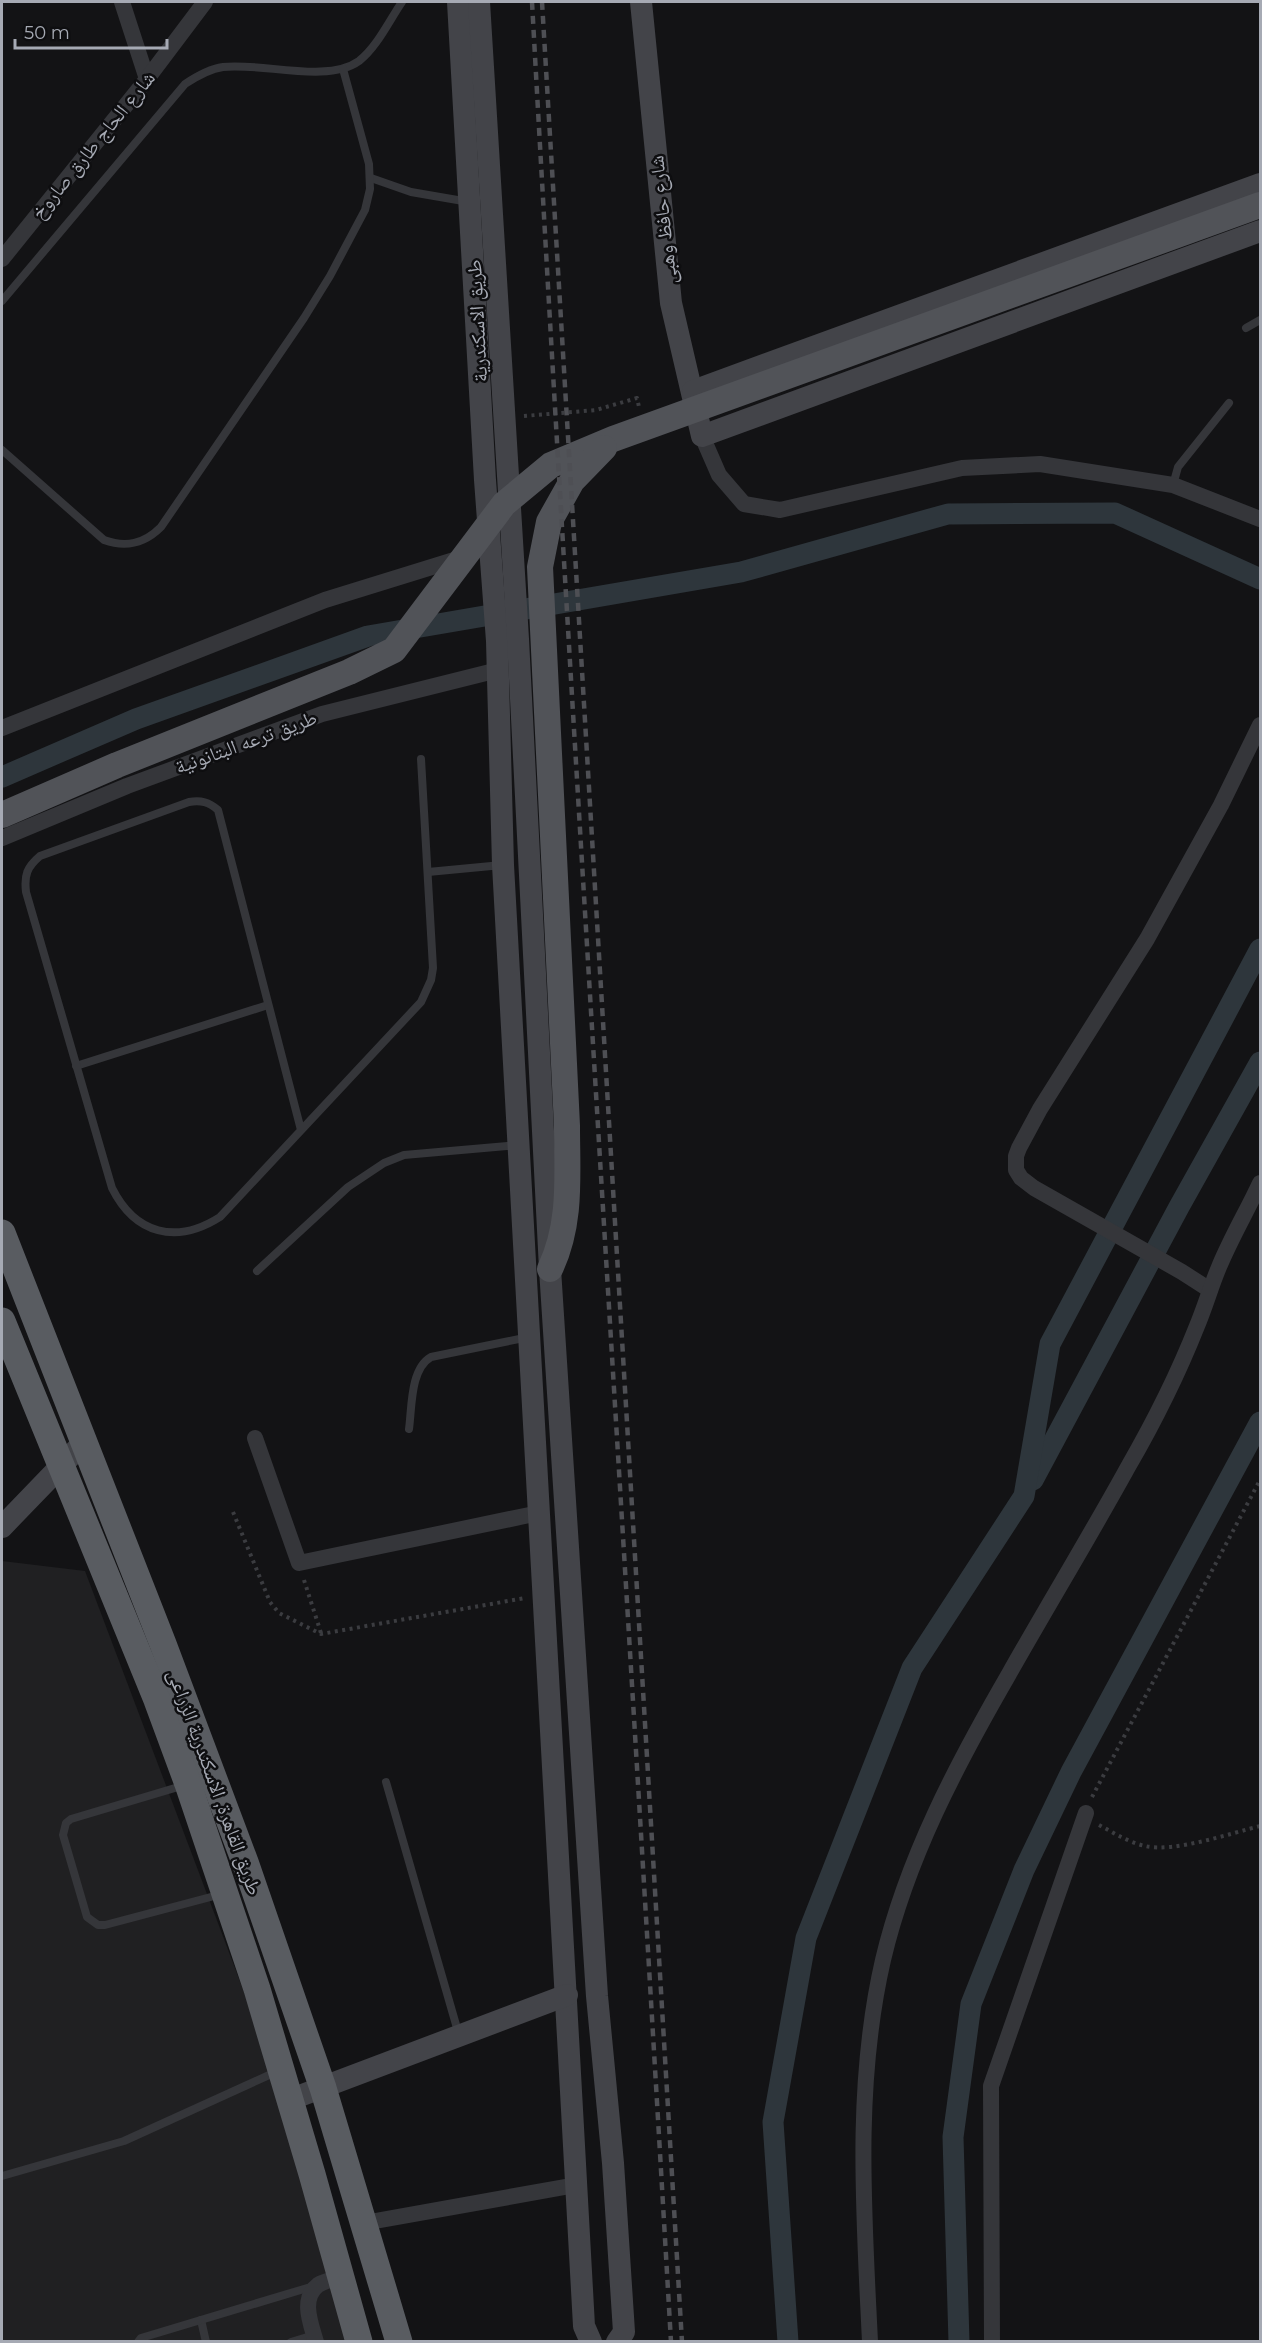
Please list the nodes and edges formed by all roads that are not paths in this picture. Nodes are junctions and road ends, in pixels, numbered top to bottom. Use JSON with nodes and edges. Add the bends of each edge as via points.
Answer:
{"nodes":[{"id":1,"x":122,"y":2,"type":"edge"},
{"id":2,"x":203,"y":2,"type":"edge"},
{"id":3,"x":402,"y":2,"type":"edge"},
{"id":4,"x":458,"y":2,"type":"edge"},
{"id":5,"x":479,"y":2,"type":"edge"},
{"id":6,"x":641,"y":2,"type":"edge"},
{"id":7,"x":343,"y":69,"type":"junction"},
{"id":8,"x":147,"y":79,"type":"junction"},
{"id":9,"x":371,"y":178,"type":"junction"},
{"id":10,"x":1260,"y":184,"type":"edge"},
{"id":11,"x":481,"y":203,"type":"junction"},
{"id":12,"x":1260,"y":205,"type":"edge"},
{"id":13,"x":1260,"y":231,"type":"edge"},
{"id":14,"x":2,"y":259,"type":"edge"},
{"id":15,"x":2,"y":301,"type":"edge"},
{"id":16,"x":1260,"y":320,"type":"edge"},
{"id":17,"x":1246,"y":328,"type":"dead end"},
{"id":18,"x":693,"y":391,"type":"junction"},
{"id":19,"x":1229,"y":403,"type":"dead end"},
{"id":20,"x":702,"y":436,"type":"junction"},
{"id":21,"x":613,"y":440,"type":"junction"},
{"id":22,"x":2,"y":450,"type":"edge"},
{"id":23,"x":1173,"y":485,"type":"junction"},
{"id":24,"x":1260,"y":519,"type":"edge"},
{"id":25,"x":490,"y":549,"type":"junction"},
{"id":26,"x":504,"y":586,"type":"junction"},
{"id":27,"x":508,"y":640,"type":"junction"},
{"id":28,"x":498,"y":670,"type":"junction"},
{"id":29,"x":1260,"y":725,"type":"edge"},
{"id":30,"x":2,"y":728,"type":"edge"},
{"id":31,"x":421,"y":759,"type":"dead end"},
{"id":32,"x":2,"y":815,"type":"edge"},
{"id":33,"x":2,"y":838,"type":"edge"},
{"id":34,"x":503,"y":865,"type":"junction"},
{"id":35,"x":428,"y":872,"type":"junction"},
{"id":36,"x":268,"y":1005,"type":"junction"},
{"id":37,"x":76,"y":1066,"type":"junction"},
{"id":38,"x":301,"y":1131,"type":"junction"},
{"id":39,"x":519,"y":1145,"type":"junction"},
{"id":40,"x":1260,"y":1183,"type":"edge"},
{"id":41,"x":2,"y":1233,"type":"edge"},
{"id":42,"x":549,"y":1269,"type":"junction"},
{"id":43,"x":257,"y":1271,"type":"dead end"},
{"id":44,"x":1210,"y":1290,"type":"junction"},
{"id":45,"x":2,"y":1321,"type":"edge"},
{"id":46,"x":529,"y":1337,"type":"junction"},
{"id":47,"x":408,"y":1429,"type":"dead end"},
{"id":48,"x":255,"y":1438,"type":"dead end"},
{"id":49,"x":84,"y":1442,"type":"junction"},
{"id":50,"x":60,"y":1466,"type":"junction"},
{"id":51,"x":539,"y":1513,"type":"junction"},
{"id":52,"x":2,"y":1527,"type":"edge"},
{"id":53,"x":386,"y":1782,"type":"dead end"},
{"id":54,"x":188,"y":1784,"type":"junction"},
{"id":55,"x":1086,"y":1813,"type":"road end"},
{"id":56,"x":225,"y":1893,"type":"junction"},
{"id":57,"x":567,"y":1995,"type":"junction"},
{"id":58,"x":460,"y":2036,"type":"junction"},
{"id":59,"x":281,"y":2069,"type":"junction"},
{"id":60,"x":323,"y":2088,"type":"junction"},
{"id":61,"x":289,"y":2100,"type":"junction"},
{"id":62,"x":2,"y":2176,"type":"edge"},
{"id":63,"x":576,"y":2185,"type":"junction"},
{"id":64,"x":364,"y":2223,"type":"junction"},
{"id":65,"x":330,"y":2281,"type":"junction"},
{"id":66,"x":201,"y":2320,"type":"junction"},
{"id":67,"x":315,"y":2338,"type":"edge"},
{"id":68,"x":623,"y":2338,"type":"edge"},
{"id":69,"x":138,"y":2342,"type":"edge"},
{"id":70,"x":206,"y":2342,"type":"edge"},
{"id":71,"x":291,"y":2342,"type":"edge"},
{"id":72,"x":359,"y":2342,"type":"edge"},
{"id":73,"x":399,"y":2342,"type":"edge"},
{"id":74,"x":591,"y":2342,"type":"edge"},
{"id":75,"x":870,"y":2342,"type":"edge"},
{"id":76,"x":992,"y":2342,"type":"edge"}],
"edges":[{"from":1,"to":8,"type":"street"},
{"from":2,"to":8,"type":"street","name":"شارع الحاج طارق صاروخ"},
{"from":3,"to":7,"type":"lane","via":[[370,49]]},
{"from":4,"to":11,"type":"main road","name":"طريق الاسكندرية"},
{"from":5,"to":11,"type":"main road","name":"طريق الاسكندرية"},
{"from":6,"to":18,"type":"main road","name":"شارع حافظ وهبى","via":[[671,303]]},
{"from":7,"to":9,"type":"lane"},
{"from":7,"to":15,"type":"lane","via":[[326,72],[236,66],[195,77]]},
{"from":8,"to":14,"type":"street","name":"شارع الحاج طارق صاروخ"},
{"from":9,"to":11,"type":"lane","via":[[411,192]]},
{"from":9,"to":22,"type":"lane","via":[[364,210],[325,285],[154,534],[146,540],[126,545],[104,540]]},
{"from":10,"to":18,"type":"main road"},
{"from":11,"to":25,"type":"main road","name":"طريق الاسكندرية"},
{"from":11,"to":26,"type":"main road","name":"طريق الاسكندرية"},
{"from":12,"to":21,"type":"main road"},
{"from":13,"to":20,"type":"main road"},
{"from":16,"to":17,"type":"lane"},
{"from":18,"to":20,"type":"main road","name":"شارع حافظ وهبى"},
{"from":19,"to":23,"type":"lane","via":[[1179,467]]},
{"from":20,"to":23,"type":"street","via":[[718,476],[744,504],[780,510],[962,468],[1041,464]]},
{"from":21,"to":32,"type":"main road","via":[[551,465],[504,504],[394,650]]},
{"from":21,"to":42,"type":"main road","via":[[572,481],[549,522],[540,567],[567,1126],[567,1214],[561,1242]]},
{"from":23,"to":24,"type":"street"},
{"from":25,"to":26,"type":"main road","name":"طريق الاسكندرية"},
{"from":25,"to":30,"type":"street","via":[[325,600]]},
{"from":26,"to":27,"type":"main road","name":"طريق الاسكندرية"},
{"from":27,"to":28,"type":"main road"},
{"from":27,"to":42,"type":"main road"},
{"from":28,"to":33,"type":"street","name":"طريق ترعه البتانونية","via":[[322,714],[127,786]]},
{"from":28,"to":34,"type":"main road"},
{"from":29,"to":44,"type":"street","via":[[1147,939],[1040,1109],[1016,1156],[1016,1170],[1034,1188]]},
{"from":31,"to":35,"type":"lane"},
{"from":34,"to":35,"type":"lane"},
{"from":34,"to":39,"type":"main road"},
{"from":35,"to":38,"type":"lane","via":[[433,968],[427,991]]},
{"from":36,"to":37,"type":"lane"},
{"from":36,"to":37,"type":"lane","via":[[218,810],[210,803],[189,802],[40,856],[24,878]]},
{"from":36,"to":38,"type":"lane"},
{"from":37,"to":38,"type":"lane","via":[[112,1188],[120,1204],[149,1228],[186,1232],[220,1217]]},
{"from":39,"to":43,"type":"lane","via":[[404,1155],[384,1163],[348,1187]]},
{"from":39,"to":46,"type":"main road"},
{"from":40,"to":44,"type":"street"},
{"from":41,"to":49,"type":"highway","name":"طريق القاهرة, الاسكندرية الزراعى"},
{"from":42,"to":68,"type":"main road"},
{"from":44,"to":75,"type":"street","via":[[1198,1325],[1149,1428],[968,1745],[921,1844],[896,1911],[883,1961],[867,2063],[863,2130]]},
{"from":45,"to":50,"type":"highway","name":"طريق القاهرة, الاسكندرية الزراعى"},
{"from":46,"to":47,"type":"lane","via":[[425,1360],[417,1375]]},
{"from":46,"to":51,"type":"main road"},
{"from":48,"to":51,"type":"street","via":[[299,1563]]},
{"from":49,"to":50,"type":"main road"},
{"from":49,"to":60,"type":"highway","name":"طريق القاهرة, الاسكندرية الزراعى","via":[[245,1862]]},
{"from":50,"to":52,"type":"main road"},
{"from":50,"to":54,"type":"highway","name":"طريق القاهرة, الاسكندرية الزراعى"},
{"from":51,"to":57,"type":"main road"},
{"from":53,"to":58,"type":"lane"},
{"from":54,"to":56,"type":"highway","name":"طريق القاهرة, الاسكندرية الزراعى"},
{"from":54,"to":56,"type":"lane","via":[[66,1823],[63,1835],[87,1917],[105,1925]]},
{"from":55,"to":76,"type":"street","via":[[992,2086]]},
{"from":56,"to":59,"type":"highway","name":"طريق القاهرة, الاسكندرية الزراعى"},
{"from":57,"to":58,"type":"main road"},
{"from":57,"to":63,"type":"main road"},
{"from":58,"to":60,"type":"main road"},
{"from":59,"to":61,"type":"highway","name":"طريق القاهرة, الاسكندرية الزراعى"},
{"from":59,"to":62,"type":"lane","via":[[124,2140]]},
{"from":60,"to":61,"type":"main road"},
{"from":60,"to":64,"type":"highway","name":"طريق القاهرة, الاسكندرية الزراعى"},
{"from":61,"to":65,"type":"highway","name":"طريق القاهرة, الاسكندرية الزراعى"},
{"from":63,"to":64,"type":"street"},
{"from":63,"to":74,"type":"main road","via":[[584,2326]]},
{"from":64,"to":73,"type":"highway","name":"طريق القاهرة, الاسكندرية الزراعى"},
{"from":65,"to":66,"type":"lane"},
{"from":65,"to":67,"type":"street","via":[[310,2294],[308,2306]]},
{"from":65,"to":72,"type":"highway","name":"طريق القاهرة, الاسكندرية الزراعى"},
{"from":66,"to":69,"type":"lane"},
{"from":66,"to":70,"type":"lane"},
{"from":67,"to":71,"type":"lane"}]}
